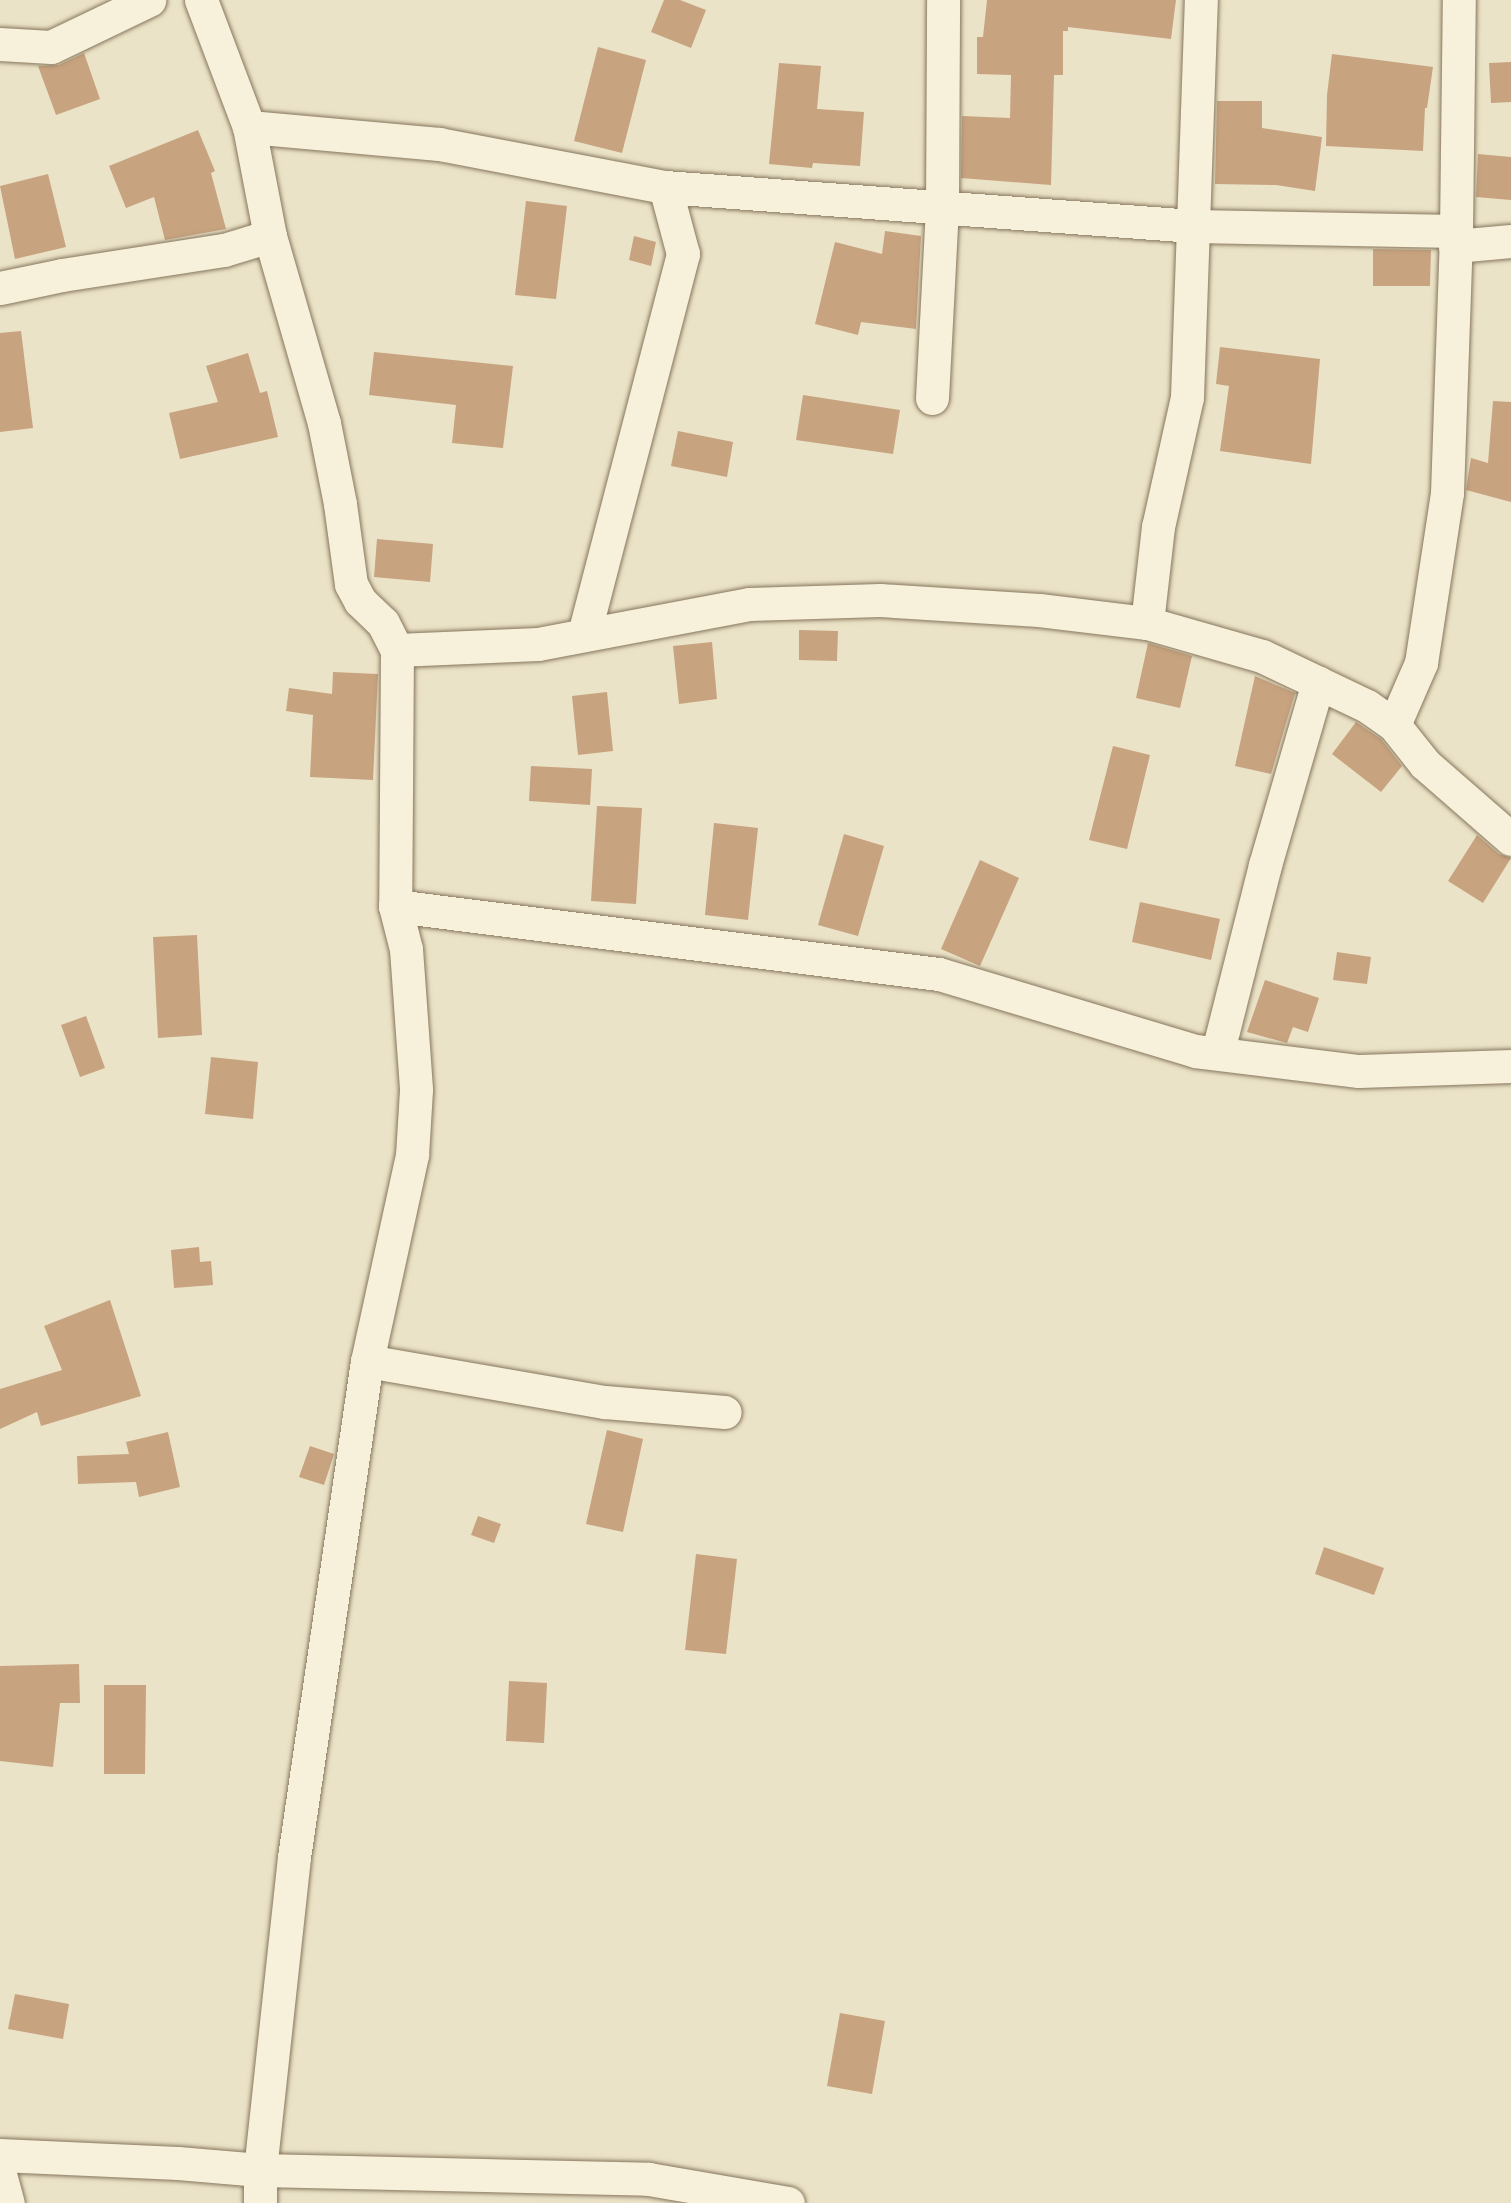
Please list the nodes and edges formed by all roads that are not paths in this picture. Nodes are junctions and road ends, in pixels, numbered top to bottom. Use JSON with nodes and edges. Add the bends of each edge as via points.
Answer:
{"nodes":[{"id":1,"x":149,"y":0,"type":"edge"},
{"id":2,"x":201,"y":0,"type":"edge"},
{"id":3,"x":943,"y":0,"type":"edge"},
{"id":4,"x":1201,"y":0,"type":"edge"},
{"id":5,"x":1459,"y":0,"type":"edge"},
{"id":6,"x":0,"y":44,"type":"edge"},
{"id":7,"x":249,"y":127,"type":"junction"},
{"id":8,"x":665,"y":187,"type":"junction"},
{"id":9,"x":942,"y":209,"type":"junction"},
{"id":10,"x":1194,"y":226,"type":"junction"},
{"id":11,"x":270,"y":236,"type":"junction"},
{"id":12,"x":1456,"y":239,"type":"junction"},
{"id":13,"x":1511,"y":242,"type":"edge"},
{"id":14,"x":0,"y":288,"type":"edge"},
{"id":15,"x":932,"y":398,"type":"dead end"},
{"id":16,"x":1147,"y":623,"type":"junction"},
{"id":17,"x":584,"y":634,"type":"junction"},
{"id":18,"x":397,"y":650,"type":"junction"},
{"id":19,"x":1318,"y":683,"type":"junction"},
{"id":20,"x":1394,"y":725,"type":"junction"},
{"id":21,"x":1511,"y":839,"type":"edge"},
{"id":22,"x":396,"y":906,"type":"junction"},
{"id":23,"x":1220,"y":1042,"type":"dead end"},
{"id":24,"x":1511,"y":1066,"type":"edge"},
{"id":25,"x":367,"y":1361,"type":"junction"},
{"id":26,"x":725,"y":1412,"type":"dead end"},
{"id":27,"x":0,"y":2155,"type":"edge"},
{"id":28,"x":260,"y":2170,"type":"junction"},
{"id":29,"x":0,"y":2174,"type":"edge"},
{"id":30,"x":8,"y":2203,"type":"edge"},
{"id":31,"x":260,"y":2203,"type":"edge"},
{"id":32,"x":788,"y":2203,"type":"edge"}],
"edges":[{"from":1,"to":6,"type":"street","via":[[51,47]]},
{"from":2,"to":7,"type":"street"},
{"from":3,"to":9,"type":"street"},
{"from":4,"to":10,"type":"street"},
{"from":5,"to":12,"type":"street"},
{"from":7,"to":8,"type":"street","via":[[439,144]]},
{"from":7,"to":11,"type":"street"},
{"from":8,"to":9,"type":"street"},
{"from":8,"to":17,"type":"street","via":[[683,254]]},
{"from":9,"to":10,"type":"street"},
{"from":9,"to":15,"type":"street"},
{"from":10,"to":12,"type":"street"},
{"from":10,"to":16,"type":"street","via":[[1186,397],[1158,527]]},
{"from":11,"to":14,"type":"street","via":[[224,250]]},
{"from":11,"to":18,"type":"street","via":[[324,423],[351,584],[360,601],[383,623]]},
{"from":12,"to":13,"type":"street"},
{"from":12,"to":20,"type":"street","via":[[1447,493],[1421,663]]},
{"from":16,"to":17,"type":"street","via":[[880,600],[749,604]]},
{"from":16,"to":19,"type":"street","via":[[1262,656]]},
{"from":17,"to":18,"type":"street","via":[[538,644]]},
{"from":18,"to":22,"type":"street"},
{"from":19,"to":20,"type":"street","via":[[1367,706]]},
{"from":19,"to":23,"type":"street"},
{"from":20,"to":21,"type":"street","via":[[1425,764]]},
{"from":22,"to":24,"type":"street","via":[[939,974],[1195,1051],[1359,1071]]},
{"from":22,"to":25,"type":"street","via":[[406,949],[415,1116],[412,1155]]},
{"from":25,"to":26,"type":"street","via":[[606,1402]]},
{"from":25,"to":28,"type":"street","via":[[294,1857]]},
{"from":27,"to":28,"type":"street"},
{"from":28,"to":31,"type":"street"},
{"from":28,"to":32,"type":"street","via":[[649,2179]]},
{"from":29,"to":30,"type":"street"}]}
